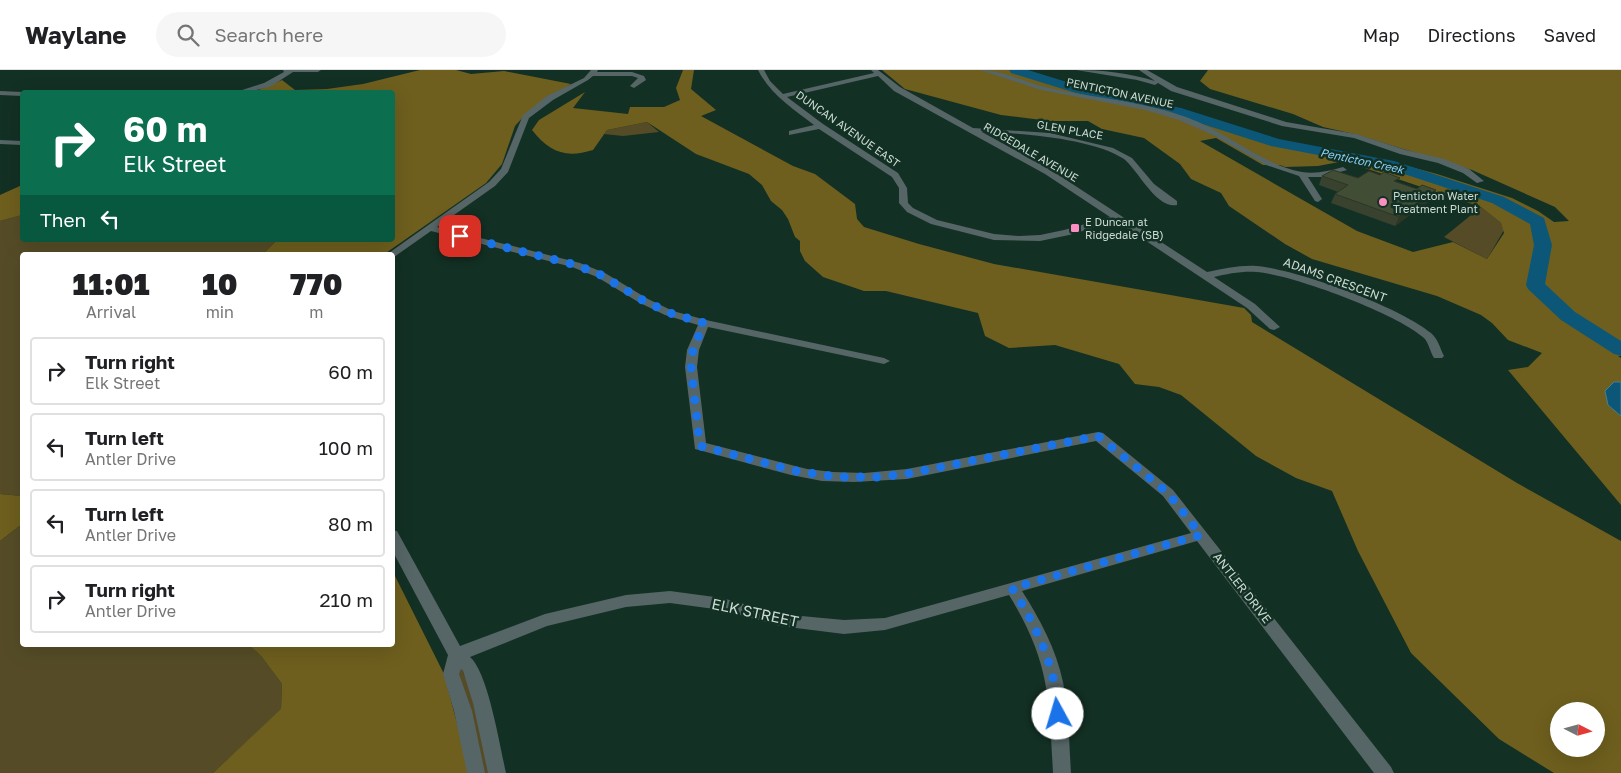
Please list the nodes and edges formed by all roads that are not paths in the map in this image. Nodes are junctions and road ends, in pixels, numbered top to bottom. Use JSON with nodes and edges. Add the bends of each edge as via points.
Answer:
{"nodes":[{"id":1,"x":283,"y":70,"type":"edge"},
{"id":2,"x":292,"y":70,"type":"edge"},
{"id":3,"x":318,"y":70,"type":"edge"},
{"id":4,"x":761,"y":70,"type":"edge"},
{"id":5,"x":983,"y":70,"type":"edge"},
{"id":6,"x":1079,"y":70,"type":"edge"},
{"id":7,"x":594,"y":72,"type":"edge"},
{"id":8,"x":876,"y":72,"type":"edge"},
{"id":9,"x":1150,"y":72,"type":"edge"},
{"id":10,"x":634,"y":86,"type":"dead end"},
{"id":11,"x":1174,"y":89,"type":"junction"},
{"id":12,"x":247,"y":90,"type":"edge"},
{"id":13,"x":0,"y":93,"type":"edge"},
{"id":14,"x":20,"y":94,"type":"edge"},
{"id":15,"x":782,"y":96,"type":"junction"},
{"id":16,"x":821,"y":126,"type":"junction"},
{"id":17,"x":970,"y":130,"type":"junction"},
{"id":18,"x":792,"y":132,"type":"dead end"},
{"id":19,"x":0,"y":142,"type":"edge"},
{"id":20,"x":20,"y":143,"type":"edge"},
{"id":21,"x":1343,"y":170,"type":"dead end"},
{"id":22,"x":1303,"y":176,"type":"junction"},
{"id":23,"x":1480,"y":182,"type":"dead end"},
{"id":24,"x":1318,"y":199,"type":"dead end"},
{"id":25,"x":1174,"y":203,"type":"dead end"},
{"id":26,"x":1116,"y":218,"type":"junction"},
{"id":27,"x":429,"y":228,"type":"junction"},
{"id":28,"x":395,"y":252,"type":"edge"},
{"id":29,"x":1204,"y":276,"type":"junction"},
{"id":30,"x":704,"y":323,"type":"junction"},
{"id":31,"x":1274,"y":327,"type":"dead end"},
{"id":32,"x":1438,"y":356,"type":"dead end"},
{"id":33,"x":884,"y":360,"type":"dead end"},
{"id":34,"x":1201,"y":535,"type":"junction"},
{"id":35,"x":395,"y":541,"type":"edge"},
{"id":36,"x":1012,"y":588,"type":"junction"},
{"id":37,"x":456,"y":655,"type":"junction"},
{"id":38,"x":476,"y":773,"type":"edge"},
{"id":39,"x":497,"y":773,"type":"edge"},
{"id":40,"x":1062,"y":773,"type":"edge"},
{"id":41,"x":1385,"y":773,"type":"edge"}],
"edges":[{"from":1,"to":2,"type":"street"},
{"from":2,"to":3,"type":"street"},
{"from":2,"to":12,"type":"street","via":[[266,85]]},
{"from":4,"to":15,"type":"street","name":"DUNCAN AVENUE EAST","via":[[768,84]]},
{"from":5,"to":22,"type":"street","name":"PENTICTON AVENUE","via":[[1048,90],[1180,118],[1213,131],[1273,166]]},
{"from":6,"to":11,"type":"street","via":[[1138,78]]},
{"from":7,"to":10,"type":"street","via":[[642,77],[641,82]]},
{"from":7,"to":27,"type":"street","via":[[526,122],[518,134],[505,170],[492,184]]},
{"from":8,"to":15,"type":"street"},
{"from":8,"to":17,"type":"street","name":"RIDGEDALE AVENUE","via":[[897,89]]},
{"from":9,"to":11,"type":"street"},
{"from":11,"to":23,"type":"street","via":[[1264,118],[1345,134],[1441,161],[1466,171]]},
{"from":13,"to":14,"type":"street"},
{"from":15,"to":16,"type":"street","name":"DUNCAN AVENUE EAST"},
{"from":16,"to":18,"type":"street"},
{"from":16,"to":26,"type":"street","name":"DUNCAN AVENUE EAST","via":[[895,175],[903,188],[906,206],[934,222],[994,237],[1019,239],[1066,234]]},
{"from":17,"to":25,"type":"street","name":"GLEN PLACE","via":[[999,130],[1103,146],[1125,156],[1155,190]]},
{"from":17,"to":26,"type":"street","name":"RIDGEDALE AVENUE","via":[[1048,172]]},
{"from":19,"to":20,"type":"street"},
{"from":21,"to":22,"type":"street"},
{"from":22,"to":24,"type":"street"},
{"from":26,"to":29,"type":"street","name":"RIDGEDALE AVENUE"},
{"from":27,"to":28,"type":"street"},
{"from":27,"to":30,"type":"street","via":[[576,265],[670,313]]},
{"from":29,"to":31,"type":"street","name":"RIDGEDALE AVENUE","via":[[1251,306]]},
{"from":29,"to":32,"type":"street","name":"ADAMS CRESCENT","via":[[1256,269],[1275,271],[1404,320],[1430,338]]},
{"from":30,"to":33,"type":"street"},
{"from":30,"to":34,"type":"street","name":"ANTLER DRIVE","via":[[693,350],[691,367],[700,446],[796,471],[850,478],[906,474],[1098,436],[1168,493]]},
{"from":34,"to":36,"type":"street","name":"ELK STREET"},
{"from":34,"to":41,"type":"street","name":"ANTLER DRIVE"},
{"from":35,"to":37,"type":"street"},
{"from":36,"to":37,"type":"street","name":"ELK STREET","via":[[885,624],[844,627],[780,620],[722,604],[670,597],[626,601],[545,620]]},
{"from":36,"to":40,"type":"street","via":[[1040,636],[1051,665],[1058,697]]},
{"from":37,"to":38,"type":"street","via":[[451,674],[463,710]]},
{"from":37,"to":39,"type":"street","via":[[470,667]]}]}
